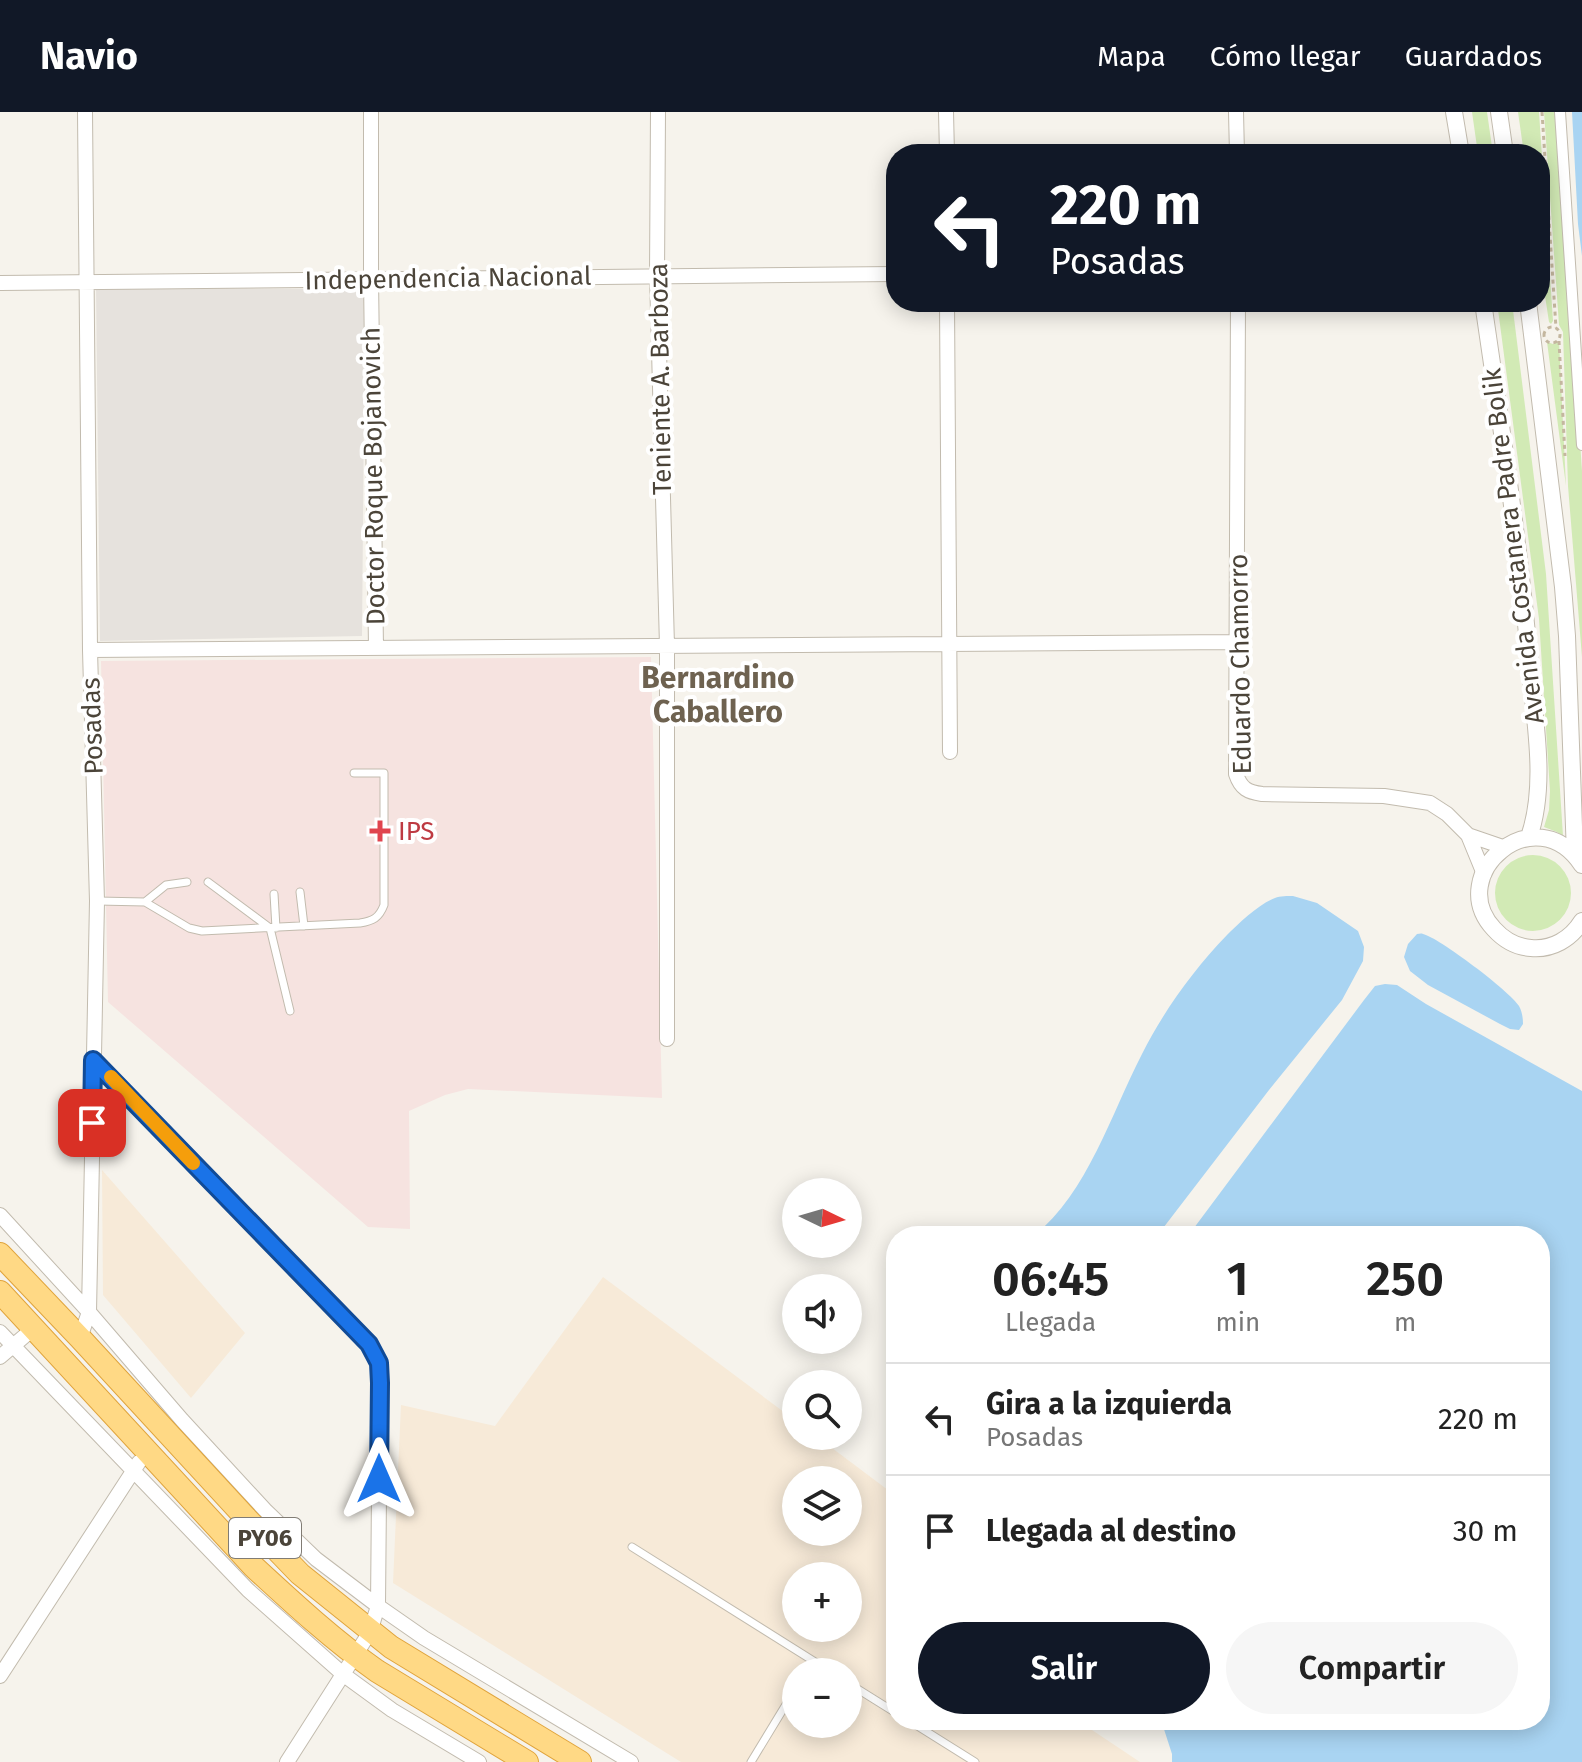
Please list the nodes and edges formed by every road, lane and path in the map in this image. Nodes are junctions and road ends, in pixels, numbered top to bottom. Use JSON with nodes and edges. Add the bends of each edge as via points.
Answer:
{"nodes":[{"id":1,"x":85,"y":112,"type":"edge"},
{"id":2,"x":371,"y":112,"type":"edge"},
{"id":3,"x":658,"y":112,"type":"edge"},
{"id":4,"x":946,"y":112,"type":"edge"},
{"id":5,"x":1236,"y":112,"type":"edge"},
{"id":6,"x":1454,"y":112,"type":"edge"},
{"id":7,"x":1499,"y":112,"type":"edge"},
{"id":8,"x":1542,"y":112,"type":"edge"},
{"id":9,"x":1560,"y":112,"type":"edge"},
{"id":10,"x":947,"y":144,"type":"edge"},
{"id":11,"x":1237,"y":144,"type":"edge"},
{"id":12,"x":1459,"y":144,"type":"edge"},
{"id":13,"x":1504,"y":144,"type":"edge"},
{"id":14,"x":1544,"y":144,"type":"edge"},
{"id":15,"x":1550,"y":235,"type":"edge"},
{"id":16,"x":886,"y":274,"type":"edge"},
{"id":17,"x":657,"y":276,"type":"junction"},
{"id":18,"x":371,"y":279,"type":"junction"},
{"id":19,"x":86,"y":282,"type":"junction"},
{"id":20,"x":0,"y":283,"type":"edge"},
{"id":21,"x":947,"y":312,"type":"edge"},
{"id":22,"x":1238,"y":312,"type":"edge"},
{"id":23,"x":1484,"y":312,"type":"edge"},
{"id":24,"x":1529,"y":312,"type":"edge"},
{"id":25,"x":1556,"y":328,"type":"junction"},
{"id":26,"x":1582,"y":445,"type":"edge"},
{"id":27,"x":1237,"y":642,"type":"junction"},
{"id":28,"x":949,"y":644,"type":"junction"},
{"id":29,"x":667,"y":646,"type":"junction"},
{"id":30,"x":376,"y":648,"type":"junction"},
{"id":31,"x":90,"y":650,"type":"junction"},
{"id":32,"x":950,"y":752,"type":"dead end"},
{"id":33,"x":354,"y":773,"type":"dead end"},
{"id":34,"x":1468,"y":835,"type":"junction"},
{"id":35,"x":1529,"y":837,"type":"junction"},
{"id":36,"x":1503,"y":847,"type":"junction"},
{"id":37,"x":1578,"y":860,"type":"edge"},
{"id":38,"x":1484,"y":874,"type":"junction"},
{"id":39,"x":187,"y":882,"type":"dead end"},
{"id":40,"x":208,"y":882,"type":"dead end"},
{"id":41,"x":300,"y":892,"type":"dead end"},
{"id":42,"x":274,"y":894,"type":"dead end"},
{"id":43,"x":97,"y":901,"type":"junction"},
{"id":44,"x":145,"y":902,"type":"junction"},
{"id":45,"x":1582,"y":921,"type":"edge"},
{"id":46,"x":304,"y":926,"type":"junction"},
{"id":47,"x":273,"y":928,"type":"junction"},
{"id":48,"x":290,"y":1011,"type":"dead end"},
{"id":49,"x":667,"y":1039,"type":"dead end"},
{"id":50,"x":93,"y":1060,"type":"junction"},
{"id":51,"x":0,"y":1215,"type":"edge"},
{"id":52,"x":0,"y":1254,"type":"edge"},
{"id":53,"x":0,"y":1292,"type":"edge"},
{"id":54,"x":89,"y":1312,"type":"junction"},
{"id":55,"x":34,"y":1328,"type":"junction"},
{"id":56,"x":0,"y":1332,"type":"edge"},
{"id":57,"x":80,"y":1338,"type":"junction"},
{"id":58,"x":13,"y":1346,"type":"junction"},
{"id":59,"x":0,"y":1357,"type":"edge"},
{"id":60,"x":169,"y":1420,"type":"junction"},
{"id":61,"x":147,"y":1450,"type":"junction"},
{"id":62,"x":134,"y":1469,"type":"junction"},
{"id":63,"x":632,"y":1547,"type":"dead end"},
{"id":64,"x":378,"y":1606,"type":"junction"},
{"id":65,"x":370,"y":1632,"type":"junction"},
{"id":66,"x":808,"y":1658,"type":"edge"},
{"id":67,"x":350,"y":1665,"type":"junction"},
{"id":68,"x":0,"y":1676,"type":"edge"},
{"id":69,"x":862,"y":1692,"type":"edge"},
{"id":70,"x":886,"y":1707,"type":"edge"},
{"id":71,"x":782,"y":1711,"type":"edge"},
{"id":72,"x":924,"y":1730,"type":"edge"},
{"id":73,"x":287,"y":1762,"type":"edge"},
{"id":74,"x":479,"y":1762,"type":"edge"},
{"id":75,"x":527,"y":1762,"type":"edge"},
{"id":76,"x":580,"y":1762,"type":"edge"},
{"id":77,"x":631,"y":1762,"type":"edge"},
{"id":78,"x":751,"y":1762,"type":"edge"},
{"id":79,"x":975,"y":1762,"type":"edge"}],
"edges":[{"from":1,"to":19,"type":"street","name":"Posadas"},
{"from":2,"to":18,"type":"street","name":"Doctor Roque Bojanovich"},
{"from":3,"to":17,"type":"street","name":"Teniente A. Barboza"},
{"from":4,"to":10,"type":"street"},
{"from":5,"to":11,"type":"street"},
{"from":6,"to":12,"type":"street"},
{"from":7,"to":13,"type":"street"},
{"from":8,"to":14,"type":"path"},
{"from":9,"to":26,"type":"street"},
{"from":15,"to":25,"type":"path"},
{"from":16,"to":17,"type":"street","name":"Independencia Nacional"},
{"from":17,"to":18,"type":"street","name":"Independencia Nacional"},
{"from":17,"to":29,"type":"street","name":"Teniente A. Barboza"},
{"from":18,"to":19,"type":"street","name":"Independencia Nacional"},
{"from":18,"to":30,"type":"street","name":"Doctor Roque Bojanovich"},
{"from":19,"to":20,"type":"street","name":"Independencia Nacional"},
{"from":19,"to":31,"type":"street","name":"Posadas"},
{"from":21,"to":28,"type":"street"},
{"from":22,"to":27,"type":"street","name":"Eduardo Chamorro"},
{"from":23,"to":35,"type":"street","name":"Avenida Costanera Padre Bolik","via":[[1525,598],[1537,756],[1535,820]]},
{"from":24,"to":37,"type":"street","name":"Avenida Costanera Padre Bolik","via":[[1563,587]]},
{"from":25,"to":25,"type":"path","via":[[1545,331],[1549,343],[1559,341]]},
{"from":27,"to":28,"type":"street"},
{"from":27,"to":34,"type":"street","name":"Eduardo Chamorro","via":[[1236,774],[1244,789],[1411,799],[1430,803]]},
{"from":28,"to":29,"type":"street"},
{"from":28,"to":32,"type":"street"},
{"from":29,"to":30,"type":"street"},
{"from":29,"to":49,"type":"street","name":"Teniente A. Barboza"},
{"from":30,"to":31,"type":"street"},
{"from":31,"to":43,"type":"street","name":"Posadas"},
{"from":33,"to":46,"type":"lane","via":[[384,773],[384,905],[372,921]]},
{"from":34,"to":36,"type":"street","name":"Eduardo Chamorro"},
{"from":34,"to":38,"type":"street","name":"Eduardo Chamorro"},
{"from":35,"to":36,"type":"street"},
{"from":35,"to":37,"type":"street","name":"Avenida Costanera Padre Bolik","via":[[1551,839]]},
{"from":36,"to":38,"type":"street"},
{"from":38,"to":45,"type":"street","via":[[1480,902],[1487,922],[1520,947],[1560,943]]},
{"from":39,"to":44,"type":"lane","via":[[166,885]]},
{"from":40,"to":47,"type":"lane"},
{"from":41,"to":46,"type":"lane"},
{"from":42,"to":47,"type":"lane"},
{"from":43,"to":44,"type":"lane"},
{"from":43,"to":50,"type":"street","name":"Posadas"},
{"from":44,"to":47,"type":"lane","via":[[202,931]]},
{"from":46,"to":47,"type":"lane"},
{"from":47,"to":48,"type":"lane"},
{"from":50,"to":54,"type":"street","name":"Posadas"},
{"from":50,"to":64,"type":"street","via":[[369,1344],[379,1363]]},
{"from":51,"to":54,"type":"street"},
{"from":52,"to":57,"type":"highway","number":"PY06"},
{"from":53,"to":55,"type":"highway","number":"PY06"},
{"from":54,"to":57,"type":"street","name":"Posadas"},
{"from":54,"to":60,"type":"street"},
{"from":55,"to":58,"type":"street"},
{"from":55,"to":61,"type":"highway","number":"PY06"},
{"from":56,"to":58,"type":"street"},
{"from":57,"to":60,"type":"highway","number":"PY06"},
{"from":58,"to":59,"type":"street"},
{"from":58,"to":62,"type":"street"},
{"from":60,"to":64,"type":"street","via":[[316,1559]]},
{"from":60,"to":65,"type":"highway","number":"PY06","via":[[274,1549]]},
{"from":61,"to":62,"type":"street"},
{"from":61,"to":67,"type":"highway","number":"PY06"},
{"from":62,"to":67,"type":"street","via":[[248,1590]]},
{"from":62,"to":68,"type":"street"},
{"from":63,"to":66,"type":"lane"},
{"from":64,"to":65,"type":"street"},
{"from":64,"to":77,"type":"street"},
{"from":65,"to":67,"type":"street"},
{"from":65,"to":76,"type":"highway","number":"PY06"},
{"from":67,"to":73,"type":"street"},
{"from":67,"to":74,"type":"street","via":[[392,1710]]},
{"from":67,"to":75,"type":"highway","number":"PY06","via":[[377,1671]]},
{"from":69,"to":70,"type":"lane"},
{"from":71,"to":78,"type":"lane"},
{"from":72,"to":79,"type":"lane"}]}
